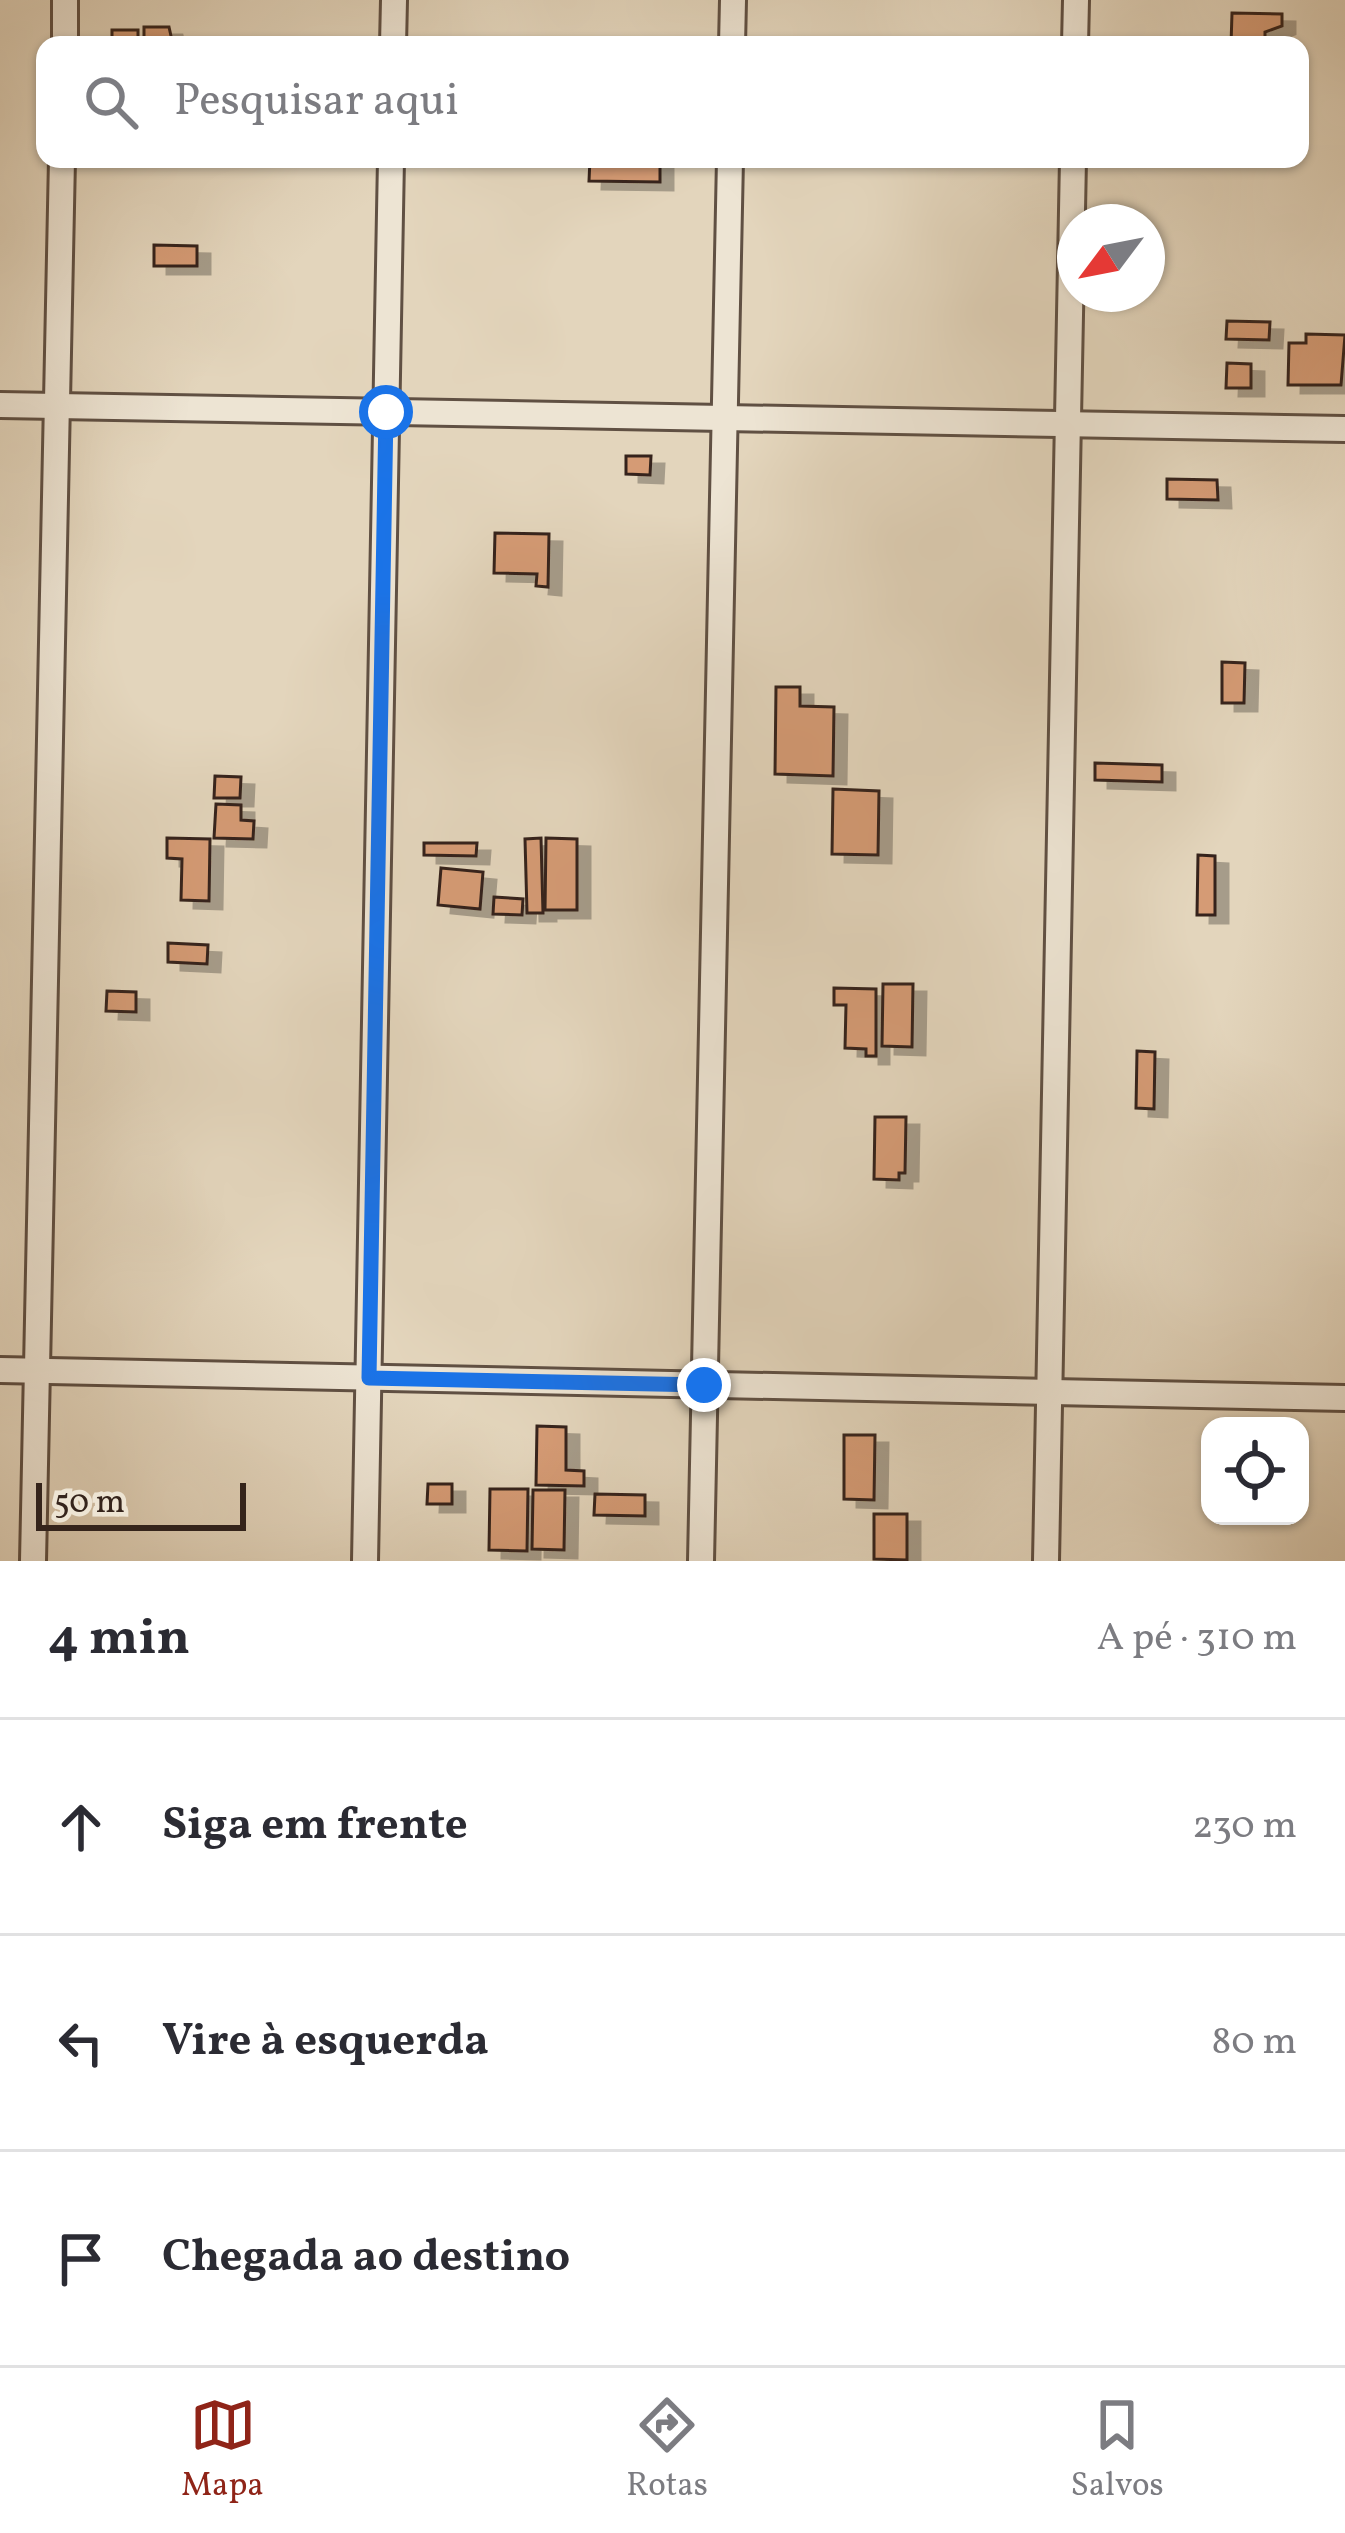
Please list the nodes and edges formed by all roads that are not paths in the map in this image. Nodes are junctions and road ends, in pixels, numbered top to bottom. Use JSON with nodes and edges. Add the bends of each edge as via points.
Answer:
{"nodes":[{"id":1,"x":65,"y":0,"type":"edge"},
{"id":2,"x":394,"y":0,"type":"edge"},
{"id":3,"x":733,"y":0,"type":"edge"},
{"id":4,"x":1076,"y":0,"type":"edge"},
{"id":5,"x":64,"y":36,"type":"edge"},
{"id":6,"x":393,"y":36,"type":"edge"},
{"id":7,"x":732,"y":36,"type":"edge"},
{"id":8,"x":1075,"y":36,"type":"edge"},
{"id":9,"x":62,"y":168,"type":"edge"},
{"id":10,"x":391,"y":168,"type":"edge"},
{"id":11,"x":730,"y":168,"type":"edge"},
{"id":12,"x":1073,"y":168,"type":"edge"},
{"id":13,"x":0,"y":405,"type":"edge"},
{"id":14,"x":57,"y":406,"type":"junction"},
{"id":15,"x":386,"y":412,"type":"junction"},
{"id":16,"x":724,"y":418,"type":"junction"},
{"id":17,"x":1068,"y":424,"type":"junction"},
{"id":18,"x":1345,"y":429,"type":"edge"},
{"id":19,"x":0,"y":1370,"type":"edge"},
{"id":20,"x":38,"y":1371,"type":"junction"},
{"id":21,"x":369,"y":1378,"type":"junction"},
{"id":22,"x":704,"y":1385,"type":"junction"},
{"id":23,"x":1049,"y":1392,"type":"junction"},
{"id":24,"x":1345,"y":1398,"type":"edge"},
{"id":25,"x":34,"y":1561,"type":"edge"},
{"id":26,"x":365,"y":1561,"type":"edge"},
{"id":27,"x":701,"y":1561,"type":"edge"},
{"id":28,"x":1046,"y":1561,"type":"edge"}],
"edges":[{"from":1,"to":5,"type":"street"},
{"from":2,"to":6,"type":"street"},
{"from":3,"to":7,"type":"street"},
{"from":4,"to":8,"type":"street"},
{"from":9,"to":14,"type":"street"},
{"from":10,"to":15,"type":"street"},
{"from":11,"to":16,"type":"street"},
{"from":12,"to":17,"type":"street"},
{"from":13,"to":14,"type":"street"},
{"from":14,"to":15,"type":"street"},
{"from":14,"to":20,"type":"street"},
{"from":15,"to":16,"type":"street"},
{"from":15,"to":21,"type":"street"},
{"from":16,"to":17,"type":"street"},
{"from":16,"to":22,"type":"street"},
{"from":17,"to":18,"type":"street"},
{"from":17,"to":23,"type":"street"},
{"from":19,"to":20,"type":"street"},
{"from":20,"to":21,"type":"street"},
{"from":20,"to":25,"type":"street"},
{"from":21,"to":22,"type":"street"},
{"from":21,"to":26,"type":"street"},
{"from":22,"to":23,"type":"street"},
{"from":22,"to":27,"type":"street"},
{"from":23,"to":24,"type":"street"},
{"from":23,"to":28,"type":"street"}]}
